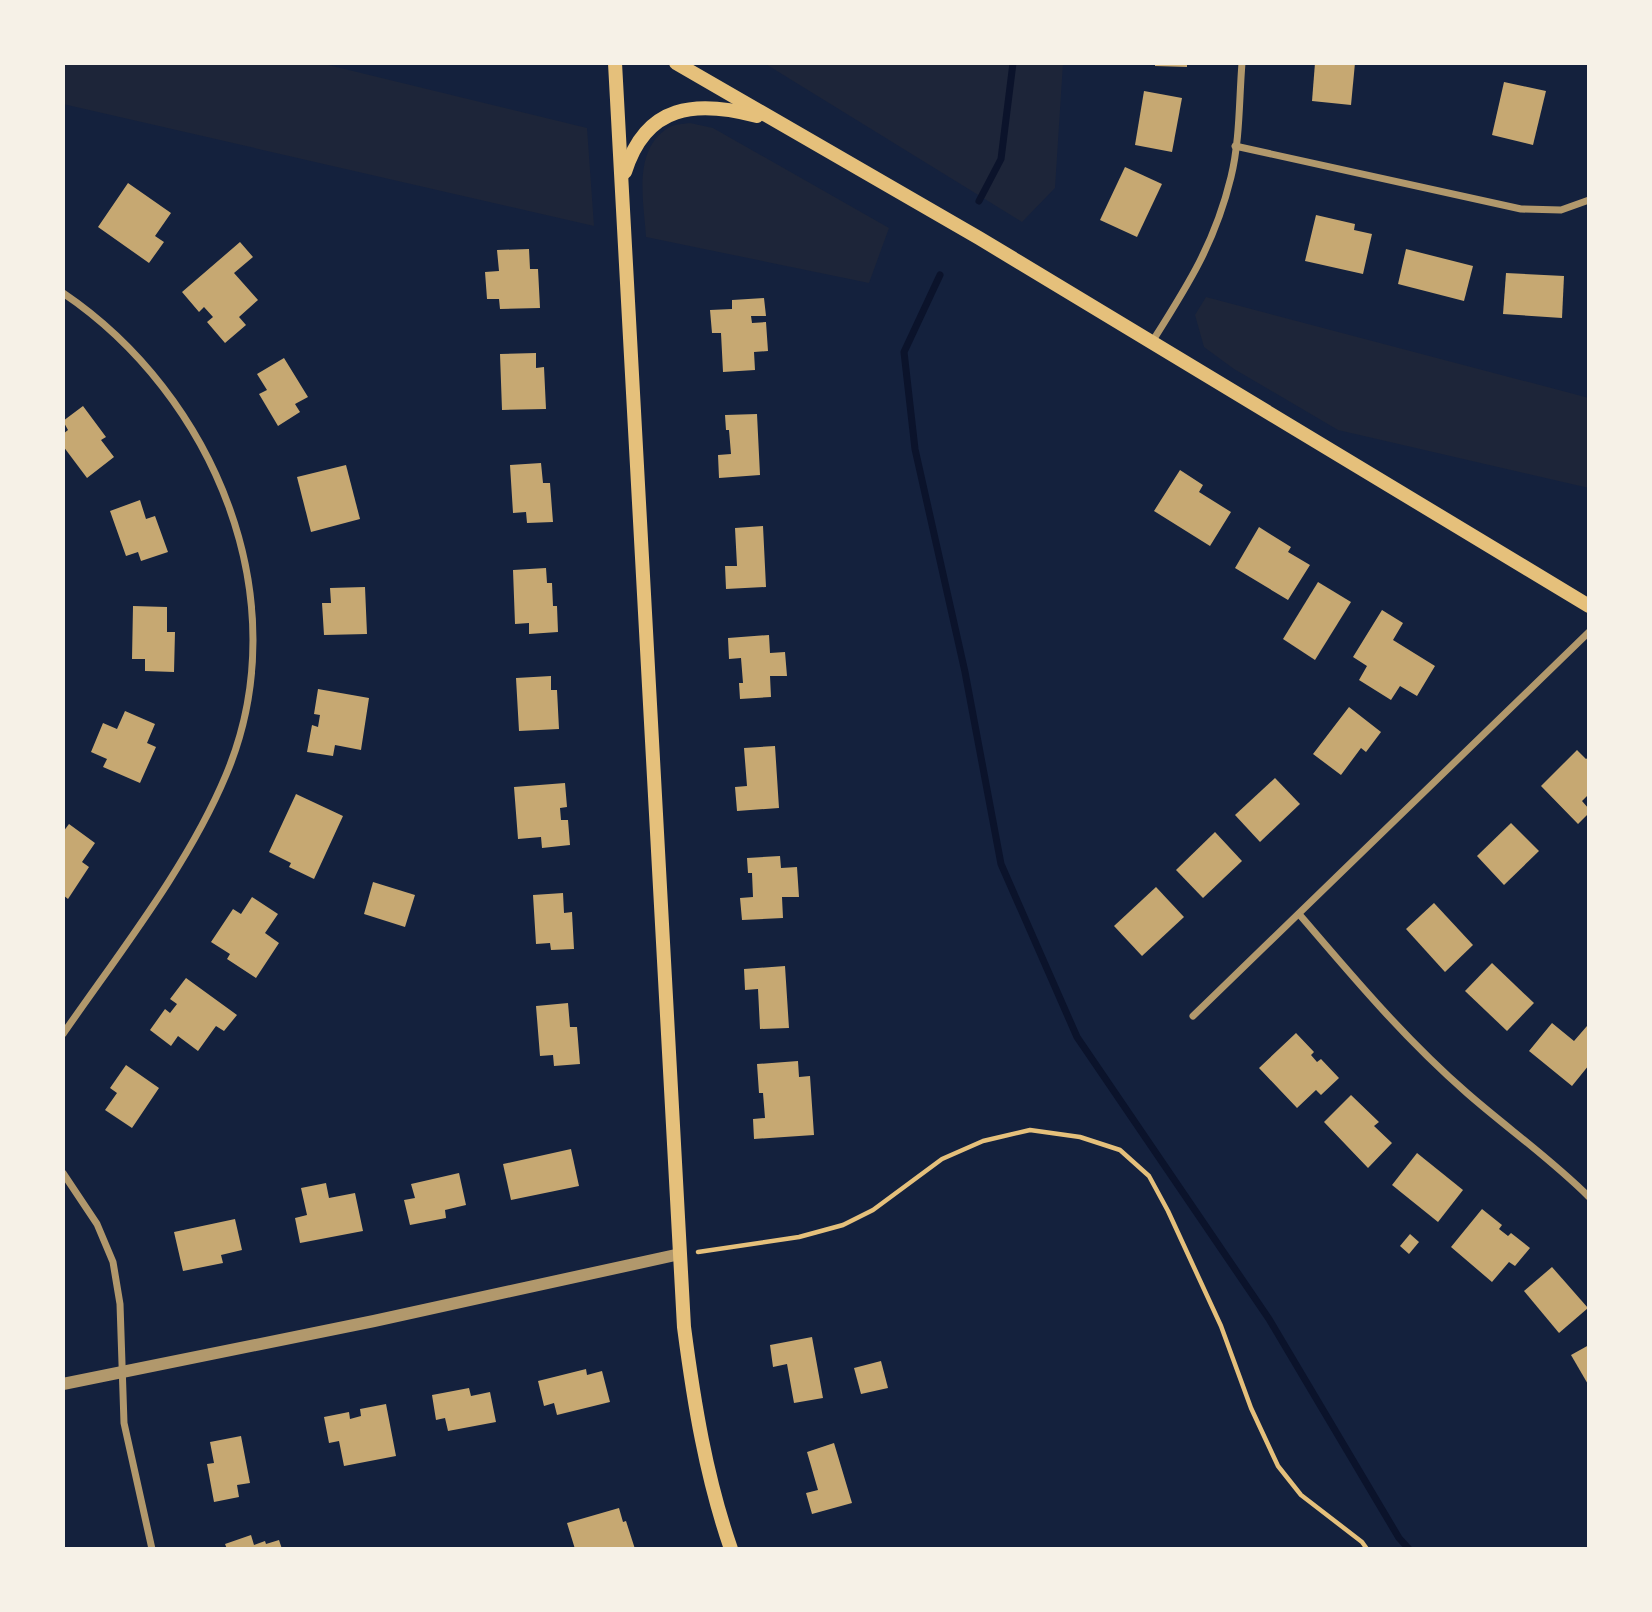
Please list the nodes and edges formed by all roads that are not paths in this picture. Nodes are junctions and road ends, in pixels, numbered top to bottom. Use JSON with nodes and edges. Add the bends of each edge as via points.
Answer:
{"nodes":[{"id":1,"x":615,"y":63,"type":"edge"},
{"id":2,"x":676,"y":63,"type":"edge"},
{"id":3,"x":1242,"y":63,"type":"edge"},
{"id":4,"x":774,"y":120,"type":"junction"},
{"id":5,"x":1236,"y":146,"type":"junction"},
{"id":6,"x":622,"y":180,"type":"junction"},
{"id":7,"x":1589,"y":200,"type":"edge"},
{"id":8,"x":63,"y":293,"type":"edge"},
{"id":9,"x":1152,"y":342,"type":"junction"},
{"id":10,"x":1589,"y":606,"type":"edge"},
{"id":11,"x":1589,"y":632,"type":"edge"},
{"id":12,"x":1298,"y":914,"type":"junction"},
{"id":13,"x":1193,"y":1016,"type":"dead end"},
{"id":14,"x":63,"y":1034,"type":"edge"},
{"id":15,"x":63,"y":1173,"type":"edge"},
{"id":16,"x":1589,"y":1197,"type":"edge"},
{"id":17,"x":680,"y":1254,"type":"junction"},
{"id":18,"x":122,"y":1371,"type":"junction"},
{"id":19,"x":63,"y":1384,"type":"edge"},
{"id":20,"x":152,"y":1549,"type":"edge"},
{"id":21,"x":731,"y":1549,"type":"edge"}],
"edges":[{"from":1,"to":6,"type":"main road"},
{"from":2,"to":4,"type":"main road"},
{"from":3,"to":5,"type":"street"},
{"from":4,"to":6,"type":"main road","via":[[729,109],[687,109],[663,118],[632,150]]},
{"from":4,"to":9,"type":"main road"},
{"from":5,"to":7,"type":"street","via":[[1521,209],[1561,210]]},
{"from":5,"to":9,"type":"street","via":[[1217,226],[1199,267]]},
{"from":6,"to":17,"type":"main road"},
{"from":8,"to":14,"type":"street","via":[[124,341],[181,409],[204,447],[242,548],[253,639],[241,729],[208,814],[153,904]]},
{"from":9,"to":10,"type":"main road"},
{"from":11,"to":12,"type":"street"},
{"from":12,"to":13,"type":"street"},
{"from":12,"to":16,"type":"street","via":[[1417,1046]]},
{"from":15,"to":18,"type":"street","via":[[97,1224],[113,1262],[120,1304]]},
{"from":17,"to":18,"type":"street"},
{"from":17,"to":21,"type":"main road","via":[[694,1408]]},
{"from":18,"to":19,"type":"street"},
{"from":18,"to":20,"type":"street","via":[[124,1423]]}]}
